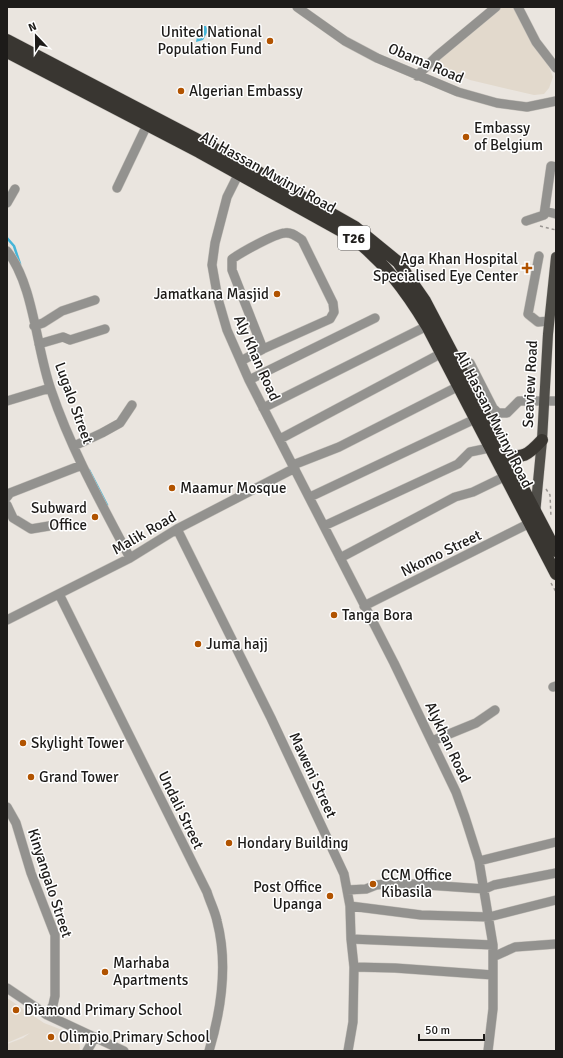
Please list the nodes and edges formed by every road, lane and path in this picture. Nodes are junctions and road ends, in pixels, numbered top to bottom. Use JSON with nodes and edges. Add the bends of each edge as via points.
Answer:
{"nodes":[{"id":1,"x":297,"y":7,"type":"edge"},
{"id":2,"x":496,"y":7,"type":"edge"},
{"id":3,"x":518,"y":7,"type":"edge"},
{"id":4,"x":307,"y":10,"type":"edge"},
{"id":5,"x":7,"y":40,"type":"edge"},
{"id":6,"x":7,"y":52,"type":"edge"},
{"id":7,"x":556,"y":68,"type":"edge"},
{"id":8,"x":417,"y":76,"type":"junction"},
{"id":9,"x":556,"y":101,"type":"edge"},
{"id":10,"x":147,"y":125,"type":"junction"},
{"id":11,"x":556,"y":168,"type":"edge"},
{"id":12,"x":243,"y":169,"type":"junction"},
{"id":13,"x":117,"y":188,"type":"dead end"},
{"id":14,"x":15,"y":189,"type":"dead end"},
{"id":15,"x":7,"y":203,"type":"edge"},
{"id":16,"x":544,"y":212,"type":"junction"},
{"id":17,"x":556,"y":214,"type":"edge"},
{"id":18,"x":526,"y":222,"type":"dead end"},
{"id":19,"x":539,"y":226,"type":"dead end"},
{"id":20,"x":556,"y":230,"type":"edge"},
{"id":21,"x":7,"y":251,"type":"edge"},
{"id":22,"x":539,"y":256,"type":"dead end"},
{"id":23,"x":556,"y":257,"type":"edge"},
{"id":24,"x":95,"y":300,"type":"dead end"},
{"id":25,"x":375,"y":318,"type":"dead end"},
{"id":26,"x":549,"y":321,"type":"junction"},
{"id":27,"x":34,"y":326,"type":"junction"},
{"id":28,"x":427,"y":326,"type":"junction"},
{"id":29,"x":105,"y":329,"type":"dead end"},
{"id":30,"x":39,"y":344,"type":"junction"},
{"id":31,"x":263,"y":349,"type":"junction"},
{"id":32,"x":442,"y":353,"type":"junction"},
{"id":33,"x":241,"y":361,"type":"junction"},
{"id":34,"x":461,"y":367,"type":"junction"},
{"id":35,"x":249,"y":380,"type":"junction"},
{"id":36,"x":459,"y":386,"type":"junction"},
{"id":37,"x":50,"y":388,"type":"junction"},
{"id":38,"x":7,"y":401,"type":"edge"},
{"id":39,"x":544,"y":401,"type":"junction"},
{"id":40,"x":556,"y":401,"type":"edge"},
{"id":41,"x":132,"y":405,"type":"dead end"},
{"id":42,"x":263,"y":408,"type":"junction"},
{"id":43,"x":475,"y":419,"type":"junction"},
{"id":44,"x":280,"y":440,"type":"junction"},
{"id":45,"x":542,"y":440,"type":"junction"},
{"id":46,"x":74,"y":446,"type":"junction"},
{"id":47,"x":489,"y":448,"type":"junction"},
{"id":48,"x":503,"y":452,"type":"junction"},
{"id":49,"x":82,"y":465,"type":"junction"},
{"id":50,"x":294,"y":466,"type":"junction"},
{"id":51,"x":504,"y":477,"type":"junction"},
{"id":52,"x":537,"y":488,"type":"junction"},
{"id":53,"x":7,"y":497,"type":"edge"},
{"id":54,"x":310,"y":497,"type":"junction"},
{"id":55,"x":7,"y":505,"type":"edge"},
{"id":56,"x":535,"y":512,"type":"junction"},
{"id":57,"x":530,"y":523,"type":"junction"},
{"id":58,"x":552,"y":523,"type":"dead end"},
{"id":59,"x":49,"y":526,"type":"dead end"},
{"id":60,"x":324,"y":526,"type":"junction"},
{"id":61,"x":177,"y":529,"type":"junction"},
{"id":62,"x":556,"y":551,"type":"edge"},
{"id":63,"x":130,"y":558,"type":"junction"},
{"id":64,"x":340,"y":558,"type":"junction"},
{"id":65,"x":556,"y":574,"type":"edge"},
{"id":66,"x":59,"y":594,"type":"junction"},
{"id":67,"x":364,"y":606,"type":"junction"},
{"id":68,"x":7,"y":620,"type":"edge"},
{"id":69,"x":495,"y":710,"type":"dead end"},
{"id":70,"x":432,"y":741,"type":"junction"},
{"id":71,"x":7,"y":807,"type":"edge"},
{"id":72,"x":556,"y":842,"type":"edge"},
{"id":73,"x":479,"y":861,"type":"junction"},
{"id":74,"x":556,"y":873,"type":"edge"},
{"id":75,"x":485,"y":888,"type":"junction"},
{"id":76,"x":348,"y":890,"type":"junction"},
{"id":77,"x":556,"y":900,"type":"edge"},
{"id":78,"x":350,"y":906,"type":"junction"},
{"id":79,"x":489,"y":917,"type":"junction"},
{"id":80,"x":350,"y":940,"type":"junction"},
{"id":81,"x":556,"y":944,"type":"edge"},
{"id":82,"x":493,"y":945,"type":"junction"},
{"id":83,"x":493,"y":957,"type":"junction"},
{"id":84,"x":354,"y":967,"type":"junction"},
{"id":85,"x":493,"y":975,"type":"junction"},
{"id":86,"x":7,"y":988,"type":"edge"},
{"id":87,"x":47,"y":1015,"type":"junction"},
{"id":88,"x":96,"y":1037,"type":"junction"},
{"id":89,"x":87,"y":1051,"type":"edge"},
{"id":90,"x":124,"y":1051,"type":"edge"},
{"id":91,"x":209,"y":1051,"type":"edge"},
{"id":92,"x":348,"y":1051,"type":"edge"},
{"id":93,"x":488,"y":1051,"type":"edge"}],
"edges":[{"from":1,"to":4,"type":"street","name":"Obama Road"},
{"from":2,"to":8,"type":"street"},
{"from":3,"to":7,"type":"street","via":[[536,42]]},
{"from":4,"to":8,"type":"street","name":"Obama Road","via":[[345,41]]},
{"from":5,"to":12,"type":"highway","name":"Ali Hassan Mwinyi Road","number":"T26"},
{"from":6,"to":10,"type":"highway","name":"Ali Hassan Mwinyi Road","number":"T26"},
{"from":8,"to":9,"type":"street","name":"Obama Road","via":[[458,92],[497,103],[527,107]]},
{"from":10,"to":12,"type":"highway","name":"Ali Hassan Mwinyi Road","number":"T26"},
{"from":10,"to":13,"type":"street"},
{"from":11,"to":16,"type":"street","via":[[551,166]]},
{"from":12,"to":28,"type":"highway","name":"Ali Hassan Mwinyi Road","number":"T26","via":[[352,237],[373,253],[402,287]]},
{"from":12,"to":33,"type":"street","name":"Aly Khan Road","via":[[220,219],[212,264],[227,330]]},
{"from":12,"to":34,"type":"highway","name":"Ali Hassan Mwinyi Road","number":"T26","via":[[355,226],[393,258],[425,301]]},
{"from":14,"to":15,"type":"street"},
{"from":16,"to":17,"type":"street"},
{"from":16,"to":18,"type":"street","via":[[544,215]]},
{"from":19,"to":20,"type":"path"},
{"from":21,"to":27,"type":"street","name":"Lugalo Street","via":[[17,265],[27,291]]},
{"from":22,"to":26,"type":"street","via":[[528,314],[538,322]]},
{"from":23,"to":26,"type":"main road","name":"Seaview Road"},
{"from":24,"to":27,"type":"street","via":[[62,311],[44,323]]},
{"from":25,"to":35,"type":"street"},
{"from":26,"to":39,"type":"main road","name":"Seaview Road"},
{"from":27,"to":30,"type":"street","name":"Lugalo Street"},
{"from":28,"to":32,"type":"highway","name":"Ali Hassan Mwinyi Road","number":"T26"},
{"from":28,"to":42,"type":"street"},
{"from":29,"to":30,"type":"street","via":[[70,340],[63,337]]},
{"from":30,"to":37,"type":"street","name":"Lugalo Street"},
{"from":31,"to":31,"type":"street","via":[[330,319],[334,312],[333,303],[302,240],[292,233],[284,233],[232,259],[232,270]]},
{"from":31,"to":33,"type":"street"},
{"from":32,"to":36,"type":"highway","name":"Ali Hassan Mwinyi Road","number":"T26"},
{"from":32,"to":44,"type":"street"},
{"from":33,"to":35,"type":"street","name":"Aly Khan Road"},
{"from":34,"to":39,"type":"street","via":[[470,363],[498,413],[507,413],[519,401]]},
{"from":34,"to":48,"type":"highway","name":"Ali Hassan Mwinyi Road","number":"T26"},
{"from":35,"to":42,"type":"street","name":"Aly Khan Road"},
{"from":36,"to":43,"type":"highway","name":"Ali Hassan Mwinyi Road","number":"T26"},
{"from":36,"to":50,"type":"street","name":"Malik Road"},
{"from":37,"to":38,"type":"street"},
{"from":37,"to":46,"type":"street","name":"Lugalo Street"},
{"from":39,"to":40,"type":"street"},
{"from":39,"to":45,"type":"main road","name":"Seaview Road"},
{"from":41,"to":46,"type":"street","via":[[120,423]]},
{"from":42,"to":44,"type":"street","name":"Aly Khan Road"},
{"from":43,"to":47,"type":"highway","name":"Ali Hassan Mwinyi Road","number":"T26"},
{"from":43,"to":54,"type":"street"},
{"from":44,"to":50,"type":"street","name":"Aly Khan Road"},
{"from":45,"to":48,"type":"highway","via":[[525,455],[515,456]]},
{"from":45,"to":52,"type":"main road","name":"Seaview Road"},
{"from":46,"to":49,"type":"street","name":"Lugalo Street"},
{"from":47,"to":51,"type":"highway","name":"Ali Hassan Mwinyi Road","number":"T26"},
{"from":47,"to":60,"type":"street","via":[[470,452],[458,464]]},
{"from":48,"to":56,"type":"highway","name":"Ali Hassan Mwinyi Road","number":"T26"},
{"from":49,"to":53,"type":"street","via":[[10,493]]},
{"from":49,"to":63,"type":"street","name":"Lugalo Street"},
{"from":50,"to":54,"type":"street","name":"Alykhan Road"},
{"from":50,"to":61,"type":"street","name":"Malik Road"},
{"from":51,"to":57,"type":"highway","name":"Ali Hassan Mwinyi Road","number":"T26"},
{"from":51,"to":64,"type":"street","via":[[473,492],[455,497]]},
{"from":52,"to":56,"type":"main road","name":"Seaview Road"},
{"from":52,"to":58,"type":"path","via":[[550,492]]},
{"from":54,"to":60,"type":"street","name":"Alykhan Road"},
{"from":55,"to":59,"type":"street","via":[[13,518],[31,529]]},
{"from":56,"to":57,"type":"main road","name":"Seaview Road"},
{"from":56,"to":62,"type":"highway","name":"Ali Hassan Mwinyi Road","number":"T26"},
{"from":57,"to":65,"type":"highway","name":"Ali Hassan Mwinyi Road","number":"T26"},
{"from":57,"to":67,"type":"street","name":"Nkomo Street"},
{"from":60,"to":64,"type":"street","name":"Alykhan Road"},
{"from":61,"to":63,"type":"street","name":"Malik Road"},
{"from":61,"to":76,"type":"street","name":"Maweni Street","via":[[271,718],[344,874]]},
{"from":63,"to":66,"type":"street","name":"Malik Road"},
{"from":64,"to":67,"type":"street","name":"Alykhan Road"},
{"from":66,"to":68,"type":"street","name":"Malik Road"},
{"from":66,"to":91,"type":"street","name":"Undali Street","via":[[207,892],[218,922],[222,957],[220,1000]]},
{"from":67,"to":70,"type":"street","name":"Alykhan Road"},
{"from":69,"to":70,"type":"street","via":[[476,723]]},
{"from":70,"to":73,"type":"street","name":"Alykhan Road","via":[[456,792]]},
{"from":71,"to":87,"type":"street","name":"Kinyangalo Street","via":[[16,823],[31,873],[55,935],[55,996]]},
{"from":72,"to":73,"type":"street"},
{"from":73,"to":75,"type":"street","name":"Alykhan Road"},
{"from":74,"to":75,"type":"street"},
{"from":75,"to":76,"type":"street","via":[[397,883]]},
{"from":75,"to":79,"type":"street","name":"Alykhan Road"},
{"from":76,"to":78,"type":"street","name":"Maweni Street"},
{"from":77,"to":79,"type":"street"},
{"from":78,"to":79,"type":"street","via":[[422,915]]},
{"from":78,"to":80,"type":"street","name":"Maweni Street"},
{"from":79,"to":82,"type":"street","name":"Alykhan Road"},
{"from":80,"to":82,"type":"street"},
{"from":80,"to":84,"type":"street","name":"Maweni Street"},
{"from":81,"to":83,"type":"street","via":[[515,947]]},
{"from":82,"to":83,"type":"street","name":"Alykhan Road"},
{"from":83,"to":85,"type":"street","name":"Alykhan Road"},
{"from":84,"to":85,"type":"street"},
{"from":84,"to":92,"type":"street","name":"Maweni Street","via":[[353,1022]]},
{"from":85,"to":93,"type":"street","name":"Alykhan Road","via":[[493,1009]]},
{"from":86,"to":87,"type":"street"},
{"from":87,"to":88,"type":"street"},
{"from":88,"to":89,"type":"street"},
{"from":88,"to":90,"type":"street"}]}
